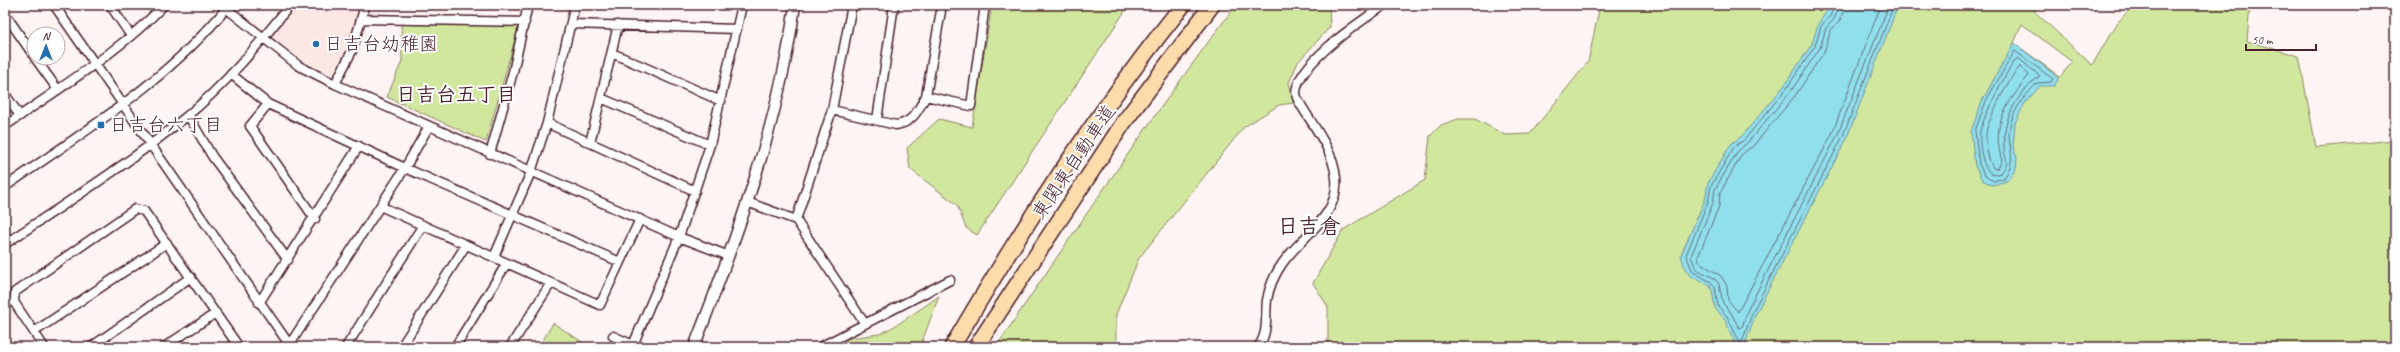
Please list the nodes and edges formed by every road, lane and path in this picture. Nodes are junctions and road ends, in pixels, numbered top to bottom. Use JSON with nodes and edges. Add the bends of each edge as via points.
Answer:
{"nodes":[{"id":1,"x":54,"y":5,"type":"edge"},
{"id":2,"x":110,"y":5,"type":"edge"},
{"id":3,"x":164,"y":5,"type":"edge"},
{"id":4,"x":290,"y":5,"type":"edge"},
{"id":5,"x":365,"y":5,"type":"edge"},
{"id":6,"x":528,"y":5,"type":"edge"},
{"id":7,"x":575,"y":5,"type":"edge"},
{"id":8,"x":742,"y":5,"type":"edge"},
{"id":9,"x":795,"y":5,"type":"edge"},
{"id":10,"x":852,"y":5,"type":"edge"},
{"id":11,"x":894,"y":5,"type":"edge"},
{"id":12,"x":942,"y":5,"type":"edge"},
{"id":13,"x":985,"y":5,"type":"edge"},
{"id":14,"x":1183,"y":5,"type":"edge"},
{"id":15,"x":1212,"y":5,"type":"edge"},
{"id":16,"x":1386,"y":5,"type":"edge"},
{"id":17,"x":228,"y":6,"type":"edge"},
{"id":18,"x":5,"y":14,"type":"edge"},
{"id":19,"x":362,"y":19,"type":"junction"},
{"id":20,"x":525,"y":22,"type":"junction"},
{"id":21,"x":571,"y":24,"type":"junction"},
{"id":22,"x":618,"y":25,"type":"junction"},
{"id":23,"x":737,"y":29,"type":"junction"},
{"id":24,"x":131,"y":36,"type":"junction"},
{"id":25,"x":263,"y":39,"type":"junction"},
{"id":26,"x":26,"y":44,"type":"edge"},
{"id":27,"x":612,"y":53,"type":"junction"},
{"id":28,"x":95,"y":64,"type":"junction"},
{"id":29,"x":41,"y":66,"type":"edge"},
{"id":30,"x":231,"y":74,"type":"junction"},
{"id":31,"x":334,"y":84,"type":"junction"},
{"id":32,"x":58,"y":90,"type":"junction"},
{"id":33,"x":5,"y":94,"type":"edge"},
{"id":34,"x":926,"y":96,"type":"junction"},
{"id":35,"x":601,"y":98,"type":"junction"},
{"id":36,"x":721,"y":101,"type":"junction"},
{"id":37,"x":123,"y":104,"type":"junction"},
{"id":38,"x":268,"y":104,"type":"junction"},
{"id":39,"x":832,"y":110,"type":"junction"},
{"id":40,"x":20,"y":116,"type":"junction"},
{"id":41,"x":188,"y":116,"type":"junction"},
{"id":42,"x":877,"y":120,"type":"junction"},
{"id":43,"x":546,"y":123,"type":"junction"},
{"id":44,"x":5,"y":126,"type":"edge"},
{"id":45,"x":429,"y":126,"type":"junction"},
{"id":46,"x":590,"y":143,"type":"junction"},
{"id":47,"x":151,"y":144,"type":"junction"},
{"id":48,"x":710,"y":145,"type":"junction"},
{"id":49,"x":359,"y":146,"type":"junction"},
{"id":50,"x":490,"y":154,"type":"junction"},
{"id":51,"x":405,"y":168,"type":"junction"},
{"id":52,"x":531,"y":172,"type":"junction"},
{"id":53,"x":5,"y":187,"type":"edge"},
{"id":54,"x":695,"y":191,"type":"junction"},
{"id":55,"x":747,"y":202,"type":"junction"},
{"id":56,"x":380,"y":206,"type":"junction"},
{"id":57,"x":513,"y":214,"type":"junction"},
{"id":58,"x":315,"y":219,"type":"junction"},
{"id":59,"x":640,"y":219,"type":"junction"},
{"id":60,"x":796,"y":220,"type":"junction"},
{"id":61,"x":423,"y":225,"type":"junction"},
{"id":62,"x":679,"y":237,"type":"junction"},
{"id":63,"x":166,"y":243,"type":"junction"},
{"id":64,"x":5,"y":244,"type":"edge"},
{"id":65,"x":466,"y":244,"type":"junction"},
{"id":66,"x":729,"y":256,"type":"junction"},
{"id":67,"x":494,"y":257,"type":"junction"},
{"id":68,"x":288,"y":260,"type":"junction"},
{"id":69,"x":620,"y":262,"type":"junction"},
{"id":70,"x":507,"y":263,"type":"junction"},
{"id":71,"x":191,"y":277,"type":"junction"},
{"id":72,"x":950,"y":280,"type":"dead end"},
{"id":73,"x":551,"y":283,"type":"junction"},
{"id":74,"x":259,"y":303,"type":"junction"},
{"id":75,"x":216,"y":313,"type":"junction"},
{"id":76,"x":865,"y":324,"type":"junction"},
{"id":77,"x":34,"y":332,"type":"junction"},
{"id":78,"x":613,"y":336,"type":"dead end"},
{"id":79,"x":44,"y":347,"type":"edge"},
{"id":80,"x":91,"y":347,"type":"edge"},
{"id":81,"x":164,"y":347,"type":"edge"},
{"id":82,"x":239,"y":347,"type":"edge"},
{"id":83,"x":290,"y":347,"type":"edge"},
{"id":84,"x":346,"y":347,"type":"edge"},
{"id":85,"x":401,"y":347,"type":"edge"},
{"id":86,"x":455,"y":347,"type":"edge"},
{"id":87,"x":510,"y":347,"type":"edge"},
{"id":88,"x":694,"y":347,"type":"edge"},
{"id":89,"x":820,"y":347,"type":"edge"},
{"id":90,"x":952,"y":347,"type":"edge"},
{"id":91,"x":976,"y":347,"type":"edge"},
{"id":92,"x":1258,"y":347,"type":"edge"}],
"edges":[{"from":1,"to":28,"type":"street"},
{"from":2,"to":24,"type":"street"},
{"from":3,"to":24,"type":"street"},
{"from":4,"to":25,"type":"street"},
{"from":5,"to":19,"type":"street"},
{"from":6,"to":20,"type":"street"},
{"from":7,"to":21,"type":"street"},
{"from":8,"to":23,"type":"street"},
{"from":9,"to":55,"type":"street","via":[[781,77]]},
{"from":10,"to":39,"type":"street"},
{"from":11,"to":42,"type":"street"},
{"from":12,"to":34,"type":"street"},
{"from":13,"to":34,"type":"street","via":[[971,106]]},
{"from":14,"to":90,"type":"highway","name":"東関東自動車道","via":[[1105,109],[1036,212]]},
{"from":15,"to":91,"type":"highway","name":"東関東自動車道","via":[[1124,122]]},
{"from":16,"to":92,"type":"street","via":[[1326,50],[1299,79],[1297,98],[1330,155],[1336,178],[1335,199],[1327,214],[1282,264],[1273,280],[1267,300],[1265,332]]},
{"from":17,"to":25,"type":"street"},
{"from":17,"to":37,"type":"street","via":[[171,66]]},
{"from":18,"to":26,"type":"street"},
{"from":19,"to":20,"type":"street"},
{"from":19,"to":31,"type":"street","via":[[352,51]]},
{"from":20,"to":50,"type":"street"},
{"from":21,"to":22,"type":"street"},
{"from":21,"to":43,"type":"street"},
{"from":22,"to":23,"type":"street"},
{"from":22,"to":27,"type":"street"},
{"from":23,"to":36,"type":"street"},
{"from":24,"to":28,"type":"street"},
{"from":25,"to":30,"type":"street"},
{"from":25,"to":31,"type":"street","via":[[299,66]]},
{"from":27,"to":35,"type":"street"},
{"from":27,"to":36,"type":"street"},
{"from":28,"to":32,"type":"street"},
{"from":28,"to":37,"type":"street"},
{"from":29,"to":32,"type":"street"},
{"from":30,"to":38,"type":"street"},
{"from":30,"to":41,"type":"street"},
{"from":31,"to":45,"type":"street"},
{"from":32,"to":40,"type":"street"},
{"from":33,"to":40,"type":"street"},
{"from":34,"to":42,"type":"street","via":[[914,117],[905,124],[896,125]]},
{"from":35,"to":46,"type":"street"},
{"from":35,"to":48,"type":"street"},
{"from":36,"to":48,"type":"street"},
{"from":37,"to":47,"type":"street"},
{"from":37,"to":53,"type":"street"},
{"from":38,"to":49,"type":"street"},
{"from":38,"to":58,"type":"street","via":[[250,126]]},
{"from":39,"to":42,"type":"street"},
{"from":39,"to":60,"type":"street"},
{"from":40,"to":44,"type":"street"},
{"from":41,"to":47,"type":"street"},
{"from":41,"to":68,"type":"street","via":[[212,156]]},
{"from":43,"to":46,"type":"street"},
{"from":43,"to":52,"type":"street"},
{"from":45,"to":50,"type":"street"},
{"from":45,"to":51,"type":"street"},
{"from":46,"to":54,"type":"street"},
{"from":47,"to":64,"type":"street"},
{"from":47,"to":74,"type":"street"},
{"from":48,"to":54,"type":"street"},
{"from":49,"to":51,"type":"street"},
{"from":49,"to":58,"type":"street"},
{"from":50,"to":52,"type":"street"},
{"from":51,"to":56,"type":"street"},
{"from":51,"to":57,"type":"street"},
{"from":52,"to":57,"type":"street"},
{"from":52,"to":59,"type":"street"},
{"from":54,"to":62,"type":"street"},
{"from":55,"to":60,"type":"street"},
{"from":55,"to":66,"type":"street"},
{"from":56,"to":61,"type":"street"},
{"from":56,"to":83,"type":"street"},
{"from":57,"to":67,"type":"street"},
{"from":57,"to":69,"type":"street"},
{"from":58,"to":68,"type":"street"},
{"from":59,"to":62,"type":"street"},
{"from":59,"to":69,"type":"street"},
{"from":60,"to":76,"type":"street"},
{"from":61,"to":65,"type":"street"},
{"from":61,"to":84,"type":"street"},
{"from":62,"to":66,"type":"street"},
{"from":62,"to":78,"type":"street","via":[[633,345]]},
{"from":63,"to":71,"type":"street"},
{"from":63,"to":77,"type":"street"},
{"from":63,"to":77,"type":"street","via":[[144,211],[134,210],[15,292],[14,302]]},
{"from":65,"to":67,"type":"street"},
{"from":65,"to":85,"type":"street"},
{"from":66,"to":88,"type":"street"},
{"from":67,"to":70,"type":"street"},
{"from":68,"to":74,"type":"street"},
{"from":69,"to":73,"type":"street","via":[[600,305]]},
{"from":70,"to":73,"type":"street"},
{"from":70,"to":86,"type":"street"},
{"from":71,"to":75,"type":"street"},
{"from":71,"to":80,"type":"street"},
{"from":72,"to":76,"type":"street"},
{"from":73,"to":87,"type":"street"},
{"from":74,"to":83,"type":"street"},
{"from":75,"to":81,"type":"street"},
{"from":75,"to":82,"type":"street"},
{"from":76,"to":89,"type":"street"},
{"from":77,"to":79,"type":"street"}]}
